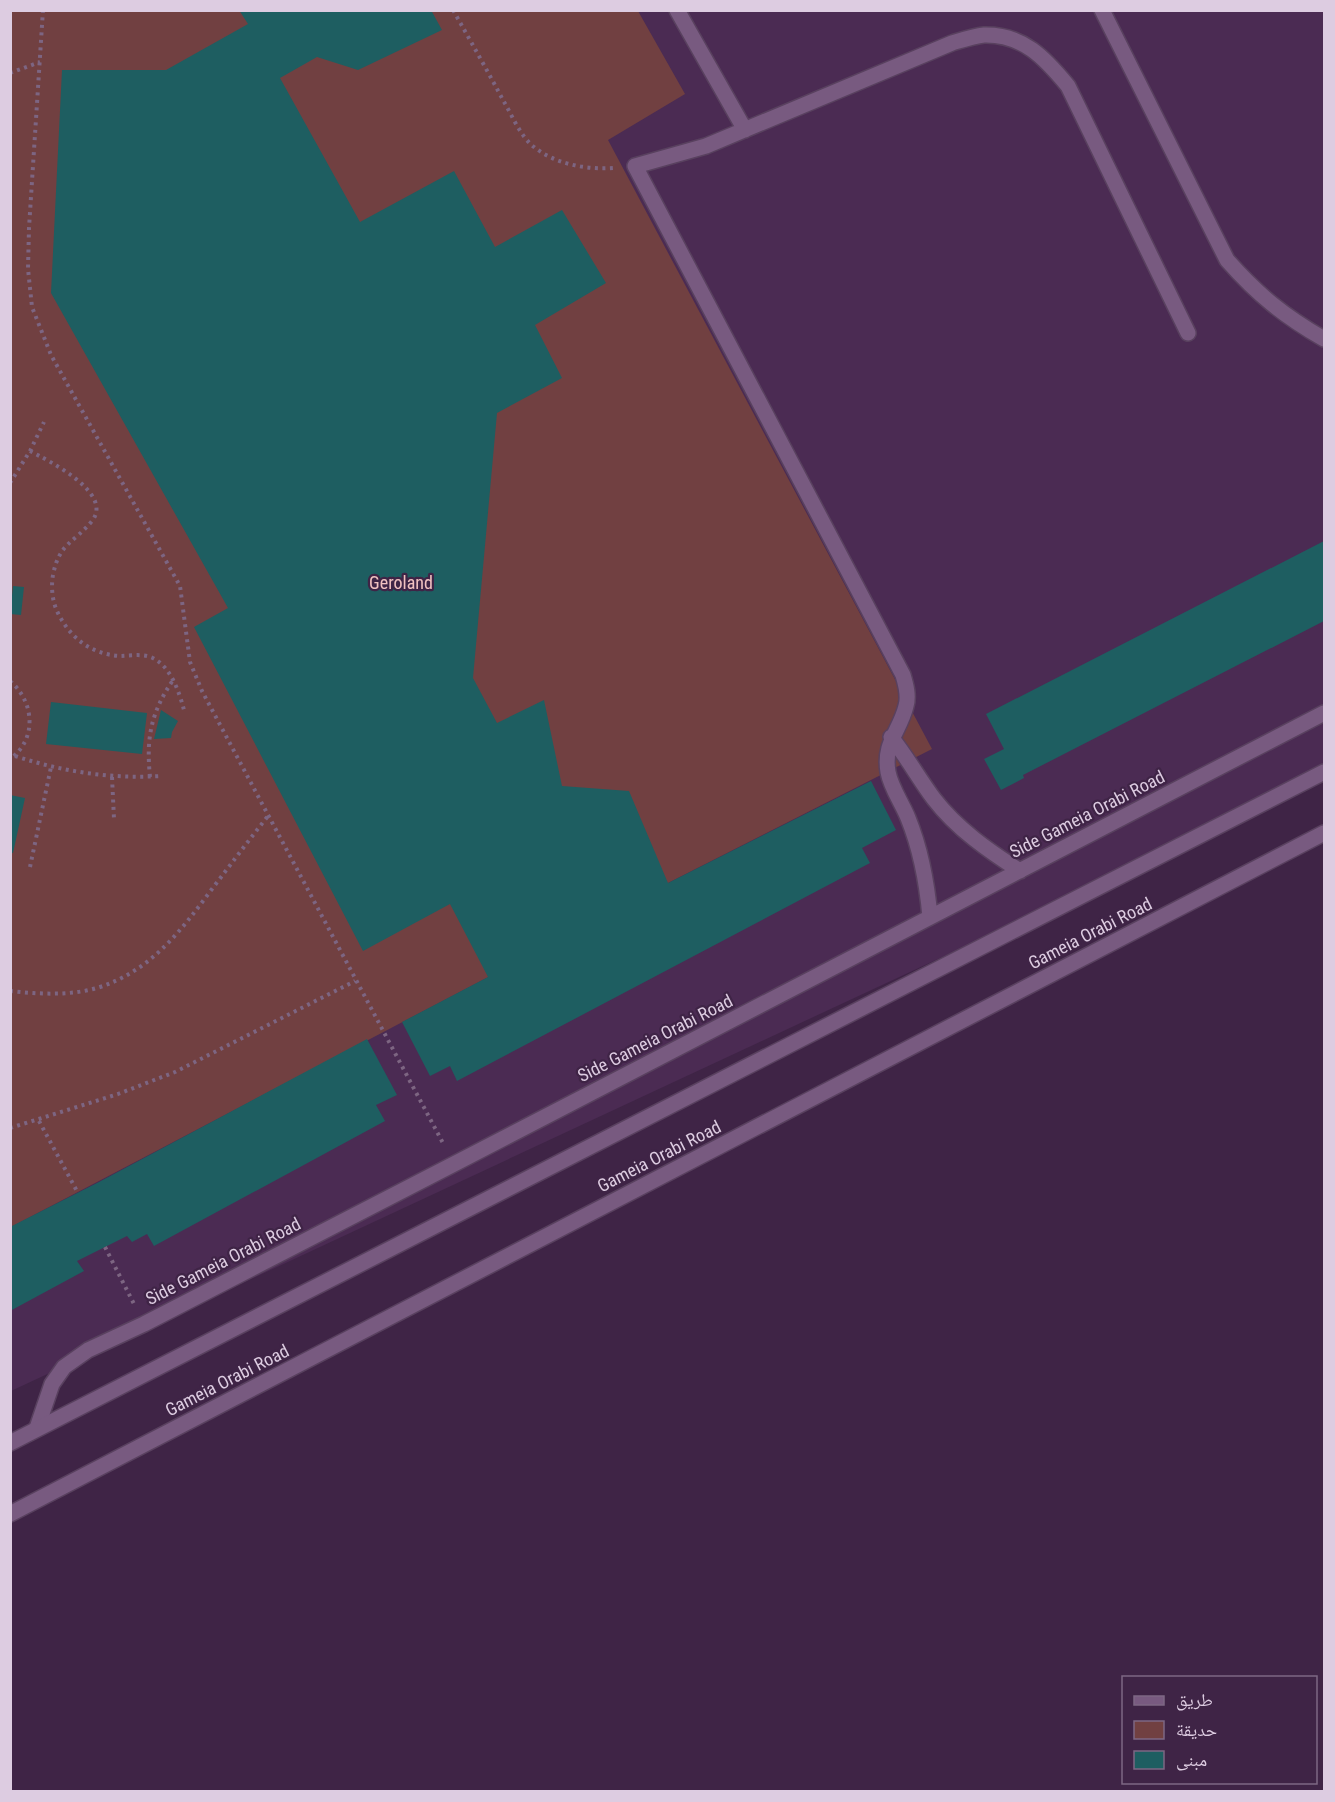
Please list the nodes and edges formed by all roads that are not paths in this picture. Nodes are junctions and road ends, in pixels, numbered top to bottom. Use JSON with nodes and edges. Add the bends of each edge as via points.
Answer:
{"nodes":[{"id":1,"x":677,"y":10,"type":"edge"},
{"id":2,"x":1102,"y":10,"type":"edge"},
{"id":3,"x":745,"y":130,"type":"junction"},
{"id":4,"x":1188,"y":333,"type":"dead end"},
{"id":5,"x":1324,"y":339,"type":"edge"},
{"id":6,"x":1324,"y":713,"type":"edge"},
{"id":7,"x":891,"y":737,"type":"junction"},
{"id":8,"x":1324,"y":772,"type":"edge"},
{"id":9,"x":1324,"y":833,"type":"edge"},
{"id":10,"x":1020,"y":871,"type":"junction"},
{"id":11,"x":930,"y":917,"type":"junction"},
{"id":12,"x":37,"y":1428,"type":"junction"},
{"id":13,"x":10,"y":1443,"type":"edge"},
{"id":14,"x":10,"y":1514,"type":"edge"}],
"edges":[{"from":1,"to":3,"type":"street"},
{"from":2,"to":5,"type":"street","via":[[1227,260],[1254,291]]},
{"from":3,"to":4,"type":"street","via":[[952,43],[983,35],[1016,40],[1044,58],[1068,86]]},
{"from":3,"to":7,"type":"street","via":[[706,146],[635,166],[900,666],[908,691],[907,705]]},
{"from":6,"to":10,"type":"street","name":"Side Gameia Orabi Road"},
{"from":7,"to":10,"type":"street","via":[[934,799],[988,851]]},
{"from":7,"to":11,"type":"street","via":[[888,773],[919,851]]},
{"from":8,"to":12,"type":"street","name":"Gameia Orabi Road"},
{"from":9,"to":14,"type":"street","name":"Gameia Orabi Road"},
{"from":10,"to":11,"type":"street","name":"Side Gameia Orabi Road"},
{"from":11,"to":12,"type":"street","name":"Side Gameia Orabi Road","via":[[88,1350],[64,1367],[52,1384]]},
{"from":12,"to":13,"type":"street","name":"Gameia Orabi Road"}]}
